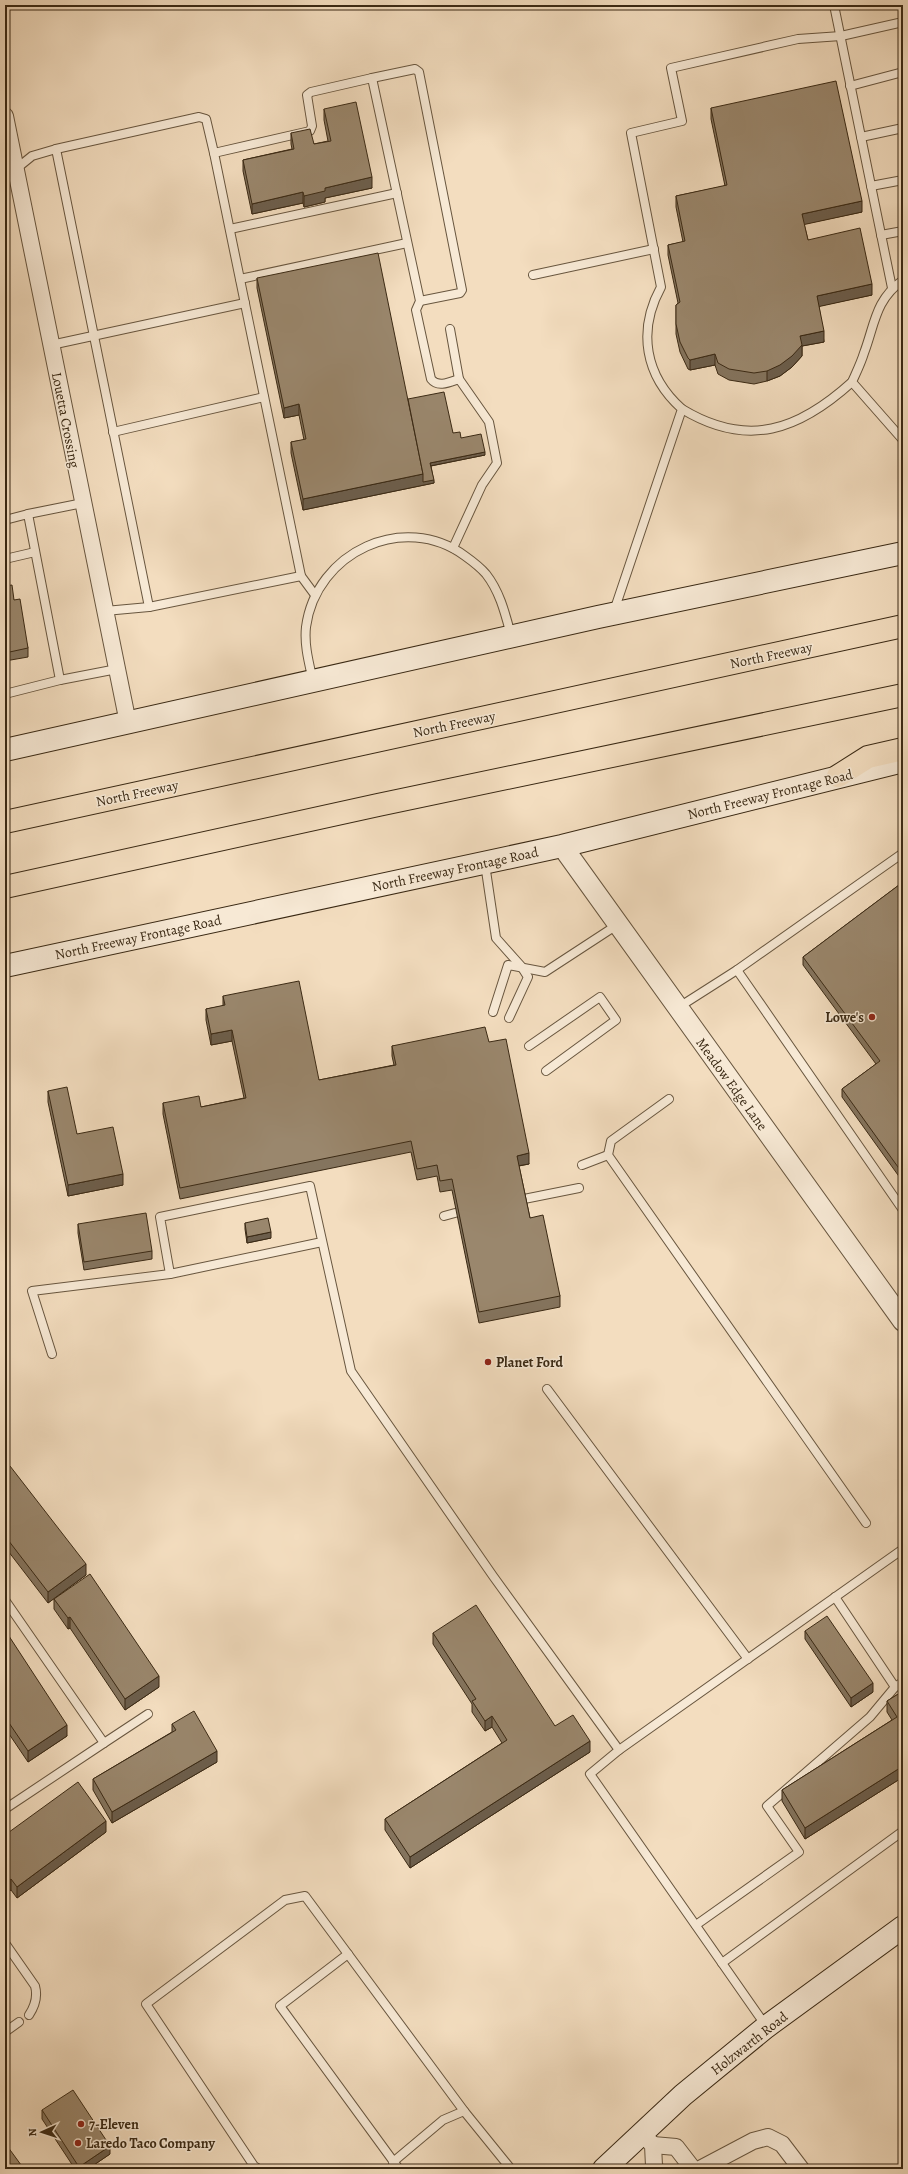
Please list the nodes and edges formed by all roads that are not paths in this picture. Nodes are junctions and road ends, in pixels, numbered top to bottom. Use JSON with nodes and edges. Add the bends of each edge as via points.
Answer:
{"nodes":[{"id":1,"x":834,"y":5,"type":"edge"},
{"id":2,"x":903,"y":22,"type":"edge"},
{"id":3,"x":841,"y":36,"type":"junction"},
{"id":4,"x":903,"y":72,"type":"edge"},
{"id":5,"x":372,"y":78,"type":"junction"},
{"id":6,"x":850,"y":86,"type":"junction"},
{"id":7,"x":5,"y":116,"type":"edge"},
{"id":8,"x":903,"y":128,"type":"edge"},
{"id":9,"x":861,"y":137,"type":"junction"},
{"id":10,"x":56,"y":149,"type":"junction"},
{"id":11,"x":214,"y":153,"type":"junction"},
{"id":12,"x":10,"y":170,"type":"edge"},
{"id":13,"x":903,"y":180,"type":"edge"},
{"id":14,"x":871,"y":186,"type":"junction"},
{"id":15,"x":397,"y":193,"type":"junction"},
{"id":16,"x":230,"y":230,"type":"junction"},
{"id":17,"x":903,"y":231,"type":"edge"},
{"id":18,"x":881,"y":235,"type":"junction"},
{"id":19,"x":408,"y":243,"type":"junction"},
{"id":20,"x":654,"y":249,"type":"junction"},
{"id":21,"x":533,"y":275,"type":"dead end"},
{"id":22,"x":240,"y":279,"type":"junction"},
{"id":23,"x":903,"y":280,"type":"edge"},
{"id":24,"x":892,"y":288,"type":"junction"},
{"id":25,"x":420,"y":302,"type":"junction"},
{"id":26,"x":245,"y":303,"type":"junction"},
{"id":27,"x":450,"y":329,"type":"dead end"},
{"id":28,"x":93,"y":336,"type":"junction"},
{"id":29,"x":51,"y":345,"type":"junction"},
{"id":30,"x":460,"y":380,"type":"junction"},
{"id":31,"x":852,"y":382,"type":"junction"},
{"id":32,"x":264,"y":397,"type":"junction"},
{"id":33,"x":682,"y":409,"type":"junction"},
{"id":34,"x":113,"y":432,"type":"junction"},
{"id":35,"x":903,"y":440,"type":"edge"},
{"id":36,"x":83,"y":503,"type":"junction"},
{"id":37,"x":28,"y":514,"type":"junction"},
{"id":38,"x":5,"y":520,"type":"edge"},
{"id":39,"x":453,"y":548,"type":"junction"},
{"id":40,"x":35,"y":552,"type":"junction"},
{"id":41,"x":903,"y":553,"type":"edge"},
{"id":42,"x":5,"y":559,"type":"edge"},
{"id":43,"x":301,"y":576,"type":"junction"},
{"id":44,"x":315,"y":595,"type":"junction"},
{"id":45,"x":149,"y":607,"type":"junction"},
{"id":46,"x":105,"y":611,"type":"junction"},
{"id":47,"x":613,"y":614,"type":"junction"},
{"id":48,"x":903,"y":626,"type":"edge"},
{"id":49,"x":511,"y":636,"type":"junction"},
{"id":50,"x":117,"y":669,"type":"junction"},
{"id":51,"x":60,"y":680,"type":"junction"},
{"id":52,"x":313,"y":682,"type":"junction"},
{"id":53,"x":5,"y":694,"type":"edge"},
{"id":54,"x":903,"y":695,"type":"edge"},
{"id":55,"x":128,"y":724,"type":"junction"},
{"id":56,"x":6,"y":746,"type":"edge"},
{"id":57,"x":903,"y":749,"type":"edge"},
{"id":58,"x":903,"y":762,"type":"edge"},
{"id":59,"x":838,"y":776,"type":"junction"},
{"id":60,"x":5,"y":822,"type":"edge"},
{"id":61,"x":562,"y":846,"type":"junction"},
{"id":62,"x":903,"y":853,"type":"edge"},
{"id":63,"x":485,"y":863,"type":"junction"},
{"id":64,"x":5,"y":887,"type":"edge"},
{"id":65,"x":617,"y":925,"type":"junction"},
{"id":66,"x":5,"y":966,"type":"edge"},
{"id":67,"x":521,"y":966,"type":"junction"},
{"id":68,"x":737,"y":970,"type":"junction"},
{"id":69,"x":678,"y":1008,"type":"junction"},
{"id":70,"x":493,"y":1012,"type":"dead end"},
{"id":71,"x":509,"y":1018,"type":"dead end"},
{"id":72,"x":529,"y":1046,"type":"dead end"},
{"id":73,"x":546,"y":1071,"type":"dead end"},
{"id":74,"x":669,"y":1100,"type":"dead end"},
{"id":75,"x":608,"y":1155,"type":"junction"},
{"id":76,"x":582,"y":1165,"type":"dead end"},
{"id":77,"x":579,"y":1188,"type":"dead end"},
{"id":78,"x":524,"y":1198,"type":"edge"},
{"id":79,"x":903,"y":1210,"type":"edge"},
{"id":80,"x":455,"y":1213,"type":"edge"},
{"id":81,"x":444,"y":1216,"type":"dead end"},
{"id":82,"x":322,"y":1242,"type":"junction"},
{"id":83,"x":170,"y":1274,"type":"junction"},
{"id":84,"x":903,"y":1321,"type":"edge"},
{"id":85,"x":52,"y":1354,"type":"dead end"},
{"id":86,"x":547,"y":1389,"type":"dead end"},
{"id":87,"x":866,"y":1523,"type":"dead end"},
{"id":88,"x":903,"y":1549,"type":"edge"},
{"id":89,"x":835,"y":1597,"type":"junction"},
{"id":90,"x":5,"y":1600,"type":"edge"},
{"id":91,"x":748,"y":1659,"type":"junction"},
{"id":92,"x":903,"y":1682,"type":"edge"},
{"id":93,"x":895,"y":1687,"type":"junction"},
{"id":94,"x":148,"y":1714,"type":"dead end"},
{"id":95,"x":104,"y":1743,"type":"junction"},
{"id":96,"x":619,"y":1750,"type":"junction"},
{"id":97,"x":5,"y":1809,"type":"edge"},
{"id":98,"x":903,"y":1831,"type":"edge"},
{"id":99,"x":696,"y":1925,"type":"junction"},
{"id":100,"x":903,"y":1927,"type":"edge"},
{"id":101,"x":5,"y":1943,"type":"edge"},
{"id":102,"x":348,"y":1954,"type":"junction"},
{"id":103,"x":722,"y":1963,"type":"junction"},
{"id":104,"x":29,"y":2015,"type":"dead end"},
{"id":105,"x":19,"y":2022,"type":"dead end"},
{"id":106,"x":766,"y":2027,"type":"junction"},
{"id":107,"x":5,"y":2032,"type":"edge"},
{"id":108,"x":464,"y":2111,"type":"junction"},
{"id":109,"x":648,"y":2139,"type":"junction"},
{"id":110,"x":393,"y":2162,"type":"junction"},
{"id":111,"x":259,"y":2169,"type":"edge"},
{"id":112,"x":399,"y":2169,"type":"edge"},
{"id":113,"x":510,"y":2169,"type":"edge"},
{"id":114,"x":604,"y":2169,"type":"edge"},
{"id":115,"x":656,"y":2169,"type":"edge"},
{"id":116,"x":693,"y":2169,"type":"edge"},
{"id":117,"x":700,"y":2169,"type":"edge"},
{"id":118,"x":800,"y":2169,"type":"edge"}],
"edges":[{"from":1,"to":3,"type":"lane"},
{"from":2,"to":3,"type":"lane"},
{"from":3,"to":6,"type":"lane"},
{"from":3,"to":20,"type":"lane","via":[[798,39],[671,68],[682,121],[631,133]]},
{"from":4,"to":6,"type":"lane"},
{"from":5,"to":11,"type":"lane","via":[[311,92],[307,96],[312,126],[310,131]]},
{"from":5,"to":15,"type":"lane"},
{"from":5,"to":25,"type":"lane","via":[[415,69],[418,72],[462,290],[460,293]]},
{"from":6,"to":9,"type":"lane"},
{"from":7,"to":12,"type":"street","name":"Louetta Crossing"},
{"from":8,"to":9,"type":"lane"},
{"from":9,"to":14,"type":"lane"},
{"from":10,"to":11,"type":"lane","via":[[199,117],[206,119]]},
{"from":10,"to":12,"type":"lane","via":[[32,156]]},
{"from":10,"to":28,"type":"lane"},
{"from":11,"to":16,"type":"lane"},
{"from":12,"to":29,"type":"street","name":"Louetta Crossing"},
{"from":13,"to":14,"type":"lane"},
{"from":14,"to":18,"type":"lane"},
{"from":15,"to":16,"type":"lane"},
{"from":15,"to":19,"type":"lane"},
{"from":16,"to":22,"type":"lane"},
{"from":17,"to":18,"type":"lane"},
{"from":18,"to":24,"type":"lane"},
{"from":19,"to":22,"type":"lane"},
{"from":19,"to":25,"type":"lane"},
{"from":20,"to":21,"type":"lane"},
{"from":20,"to":33,"type":"lane","via":[[661,287],[653,303],[647,326],[647,348],[655,374],[667,396]]},
{"from":22,"to":26,"type":"lane"},
{"from":23,"to":24,"type":"lane"},
{"from":24,"to":31,"type":"lane","via":[[874,317],[865,352]]},
{"from":25,"to":30,"type":"lane","via":[[416,310],[431,379],[439,384]]},
{"from":26,"to":28,"type":"lane"},
{"from":26,"to":32,"type":"lane"},
{"from":27,"to":30,"type":"lane"},
{"from":28,"to":29,"type":"lane"},
{"from":28,"to":34,"type":"lane"},
{"from":29,"to":36,"type":"street","name":"Louetta Crossing"},
{"from":30,"to":39,"type":"lane","via":[[489,422],[498,463],[482,485]]},
{"from":31,"to":33,"type":"lane","via":[[831,401],[796,422],[771,429],[751,432],[727,429],[700,420]]},
{"from":31,"to":35,"type":"lane"},
{"from":32,"to":34,"type":"lane"},
{"from":32,"to":43,"type":"lane"},
{"from":33,"to":47,"type":"lane"},
{"from":34,"to":45,"type":"lane"},
{"from":36,"to":37,"type":"lane"},
{"from":36,"to":46,"type":"street","name":"Louetta Crossing"},
{"from":37,"to":38,"type":"lane"},
{"from":37,"to":40,"type":"lane"},
{"from":39,"to":44,"type":"lane","via":[[425,538],[408,537],[363,547],[323,580]]},
{"from":39,"to":49,"type":"lane","via":[[485,573],[496,589]]},
{"from":40,"to":42,"type":"lane"},
{"from":40,"to":51,"type":"lane"},
{"from":41,"to":47,"type":"main road"},
{"from":43,"to":44,"type":"lane"},
{"from":43,"to":45,"type":"lane"},
{"from":44,"to":52,"type":"lane","via":[[306,627],[306,644]]},
{"from":45,"to":46,"type":"lane"},
{"from":46,"to":50,"type":"street","name":"Louetta Crossing"},
{"from":47,"to":49,"type":"main road"},
{"from":48,"to":60,"type":"highway","name":"North Freeway"},
{"from":49,"to":52,"type":"main road"},
{"from":50,"to":51,"type":"lane"},
{"from":50,"to":55,"type":"street","name":"Louetta Crossing"},
{"from":51,"to":53,"type":"lane"},
{"from":52,"to":55,"type":"main road"},
{"from":54,"to":64,"type":"highway","via":[[378,805]]},
{"from":55,"to":56,"type":"main road"},
{"from":57,"to":59,"type":"highway","via":[[868,757]]},
{"from":58,"to":59,"type":"main road","name":"North Freeway Frontage Road"},
{"from":59,"to":61,"type":"main road","name":"North Freeway Frontage Road"},
{"from":61,"to":63,"type":"main road","name":"North Freeway Frontage Road"},
{"from":61,"to":65,"type":"street","name":"Meadow Edge Lane"},
{"from":62,"to":68,"type":"lane"},
{"from":63,"to":66,"type":"main road","name":"North Freeway Frontage Road"},
{"from":63,"to":67,"type":"lane","via":[[496,938]]},
{"from":65,"to":67,"type":"lane","via":[[545,972]]},
{"from":65,"to":69,"type":"street","name":"Meadow Edge Lane"},
{"from":67,"to":70,"type":"lane","via":[[508,965]]},
{"from":67,"to":71,"type":"lane","via":[[528,977]]},
{"from":68,"to":69,"type":"lane"},
{"from":68,"to":79,"type":"lane"},
{"from":69,"to":84,"type":"street","name":"Meadow Edge Lane"},
{"from":72,"to":73,"type":"lane","via":[[600,997],[616,1020]]},
{"from":74,"to":75,"type":"lane","via":[[611,1141]]},
{"from":75,"to":76,"type":"lane"},
{"from":75,"to":87,"type":"lane"},
{"from":77,"to":78,"type":"lane"},
{"from":80,"to":81,"type":"lane"},
{"from":82,"to":83,"type":"lane"},
{"from":82,"to":83,"type":"lane","via":[[310,1186],[160,1217]]},
{"from":82,"to":96,"type":"lane","via":[[351,1371],[493,1576]]},
{"from":83,"to":85,"type":"lane","via":[[32,1291]]},
{"from":86,"to":91,"type":"lane"},
{"from":88,"to":89,"type":"lane"},
{"from":89,"to":91,"type":"lane"},
{"from":89,"to":93,"type":"lane"},
{"from":90,"to":95,"type":"lane"},
{"from":91,"to":96,"type":"lane"},
{"from":92,"to":93,"type":"lane"},
{"from":93,"to":99,"type":"lane","via":[[870,1717],[768,1806],[800,1852]]},
{"from":94,"to":95,"type":"lane"},
{"from":95,"to":97,"type":"lane"},
{"from":96,"to":99,"type":"lane","via":[[590,1774]]},
{"from":98,"to":103,"type":"lane"},
{"from":99,"to":103,"type":"lane"},
{"from":100,"to":106,"type":"main road","name":"Holzwarth Road"},
{"from":101,"to":104,"type":"lane","via":[[35,1986],[37,1994]]},
{"from":102,"to":108,"type":"lane"},
{"from":102,"to":110,"type":"lane","via":[[280,2006]]},
{"from":102,"to":111,"type":"lane","via":[[305,1896],[285,1900],[146,2004],[254,2166]]},
{"from":103,"to":106,"type":"lane"},
{"from":105,"to":107,"type":"lane"},
{"from":106,"to":109,"type":"main road","name":"Holzwarth Road","via":[[683,2095]]},
{"from":108,"to":110,"type":"lane","via":[[443,2120]]},
{"from":108,"to":113,"type":"lane"},
{"from":109,"to":114,"type":"main road","name":"Holzwarth Road"},
{"from":109,"to":115,"type":"street"},
{"from":109,"to":116,"type":"street","via":[[676,2147]]},
{"from":110,"to":112,"type":"lane"},
{"from":117,"to":118,"type":"street","via":[[753,2141],[768,2137],[782,2144]]}]}
